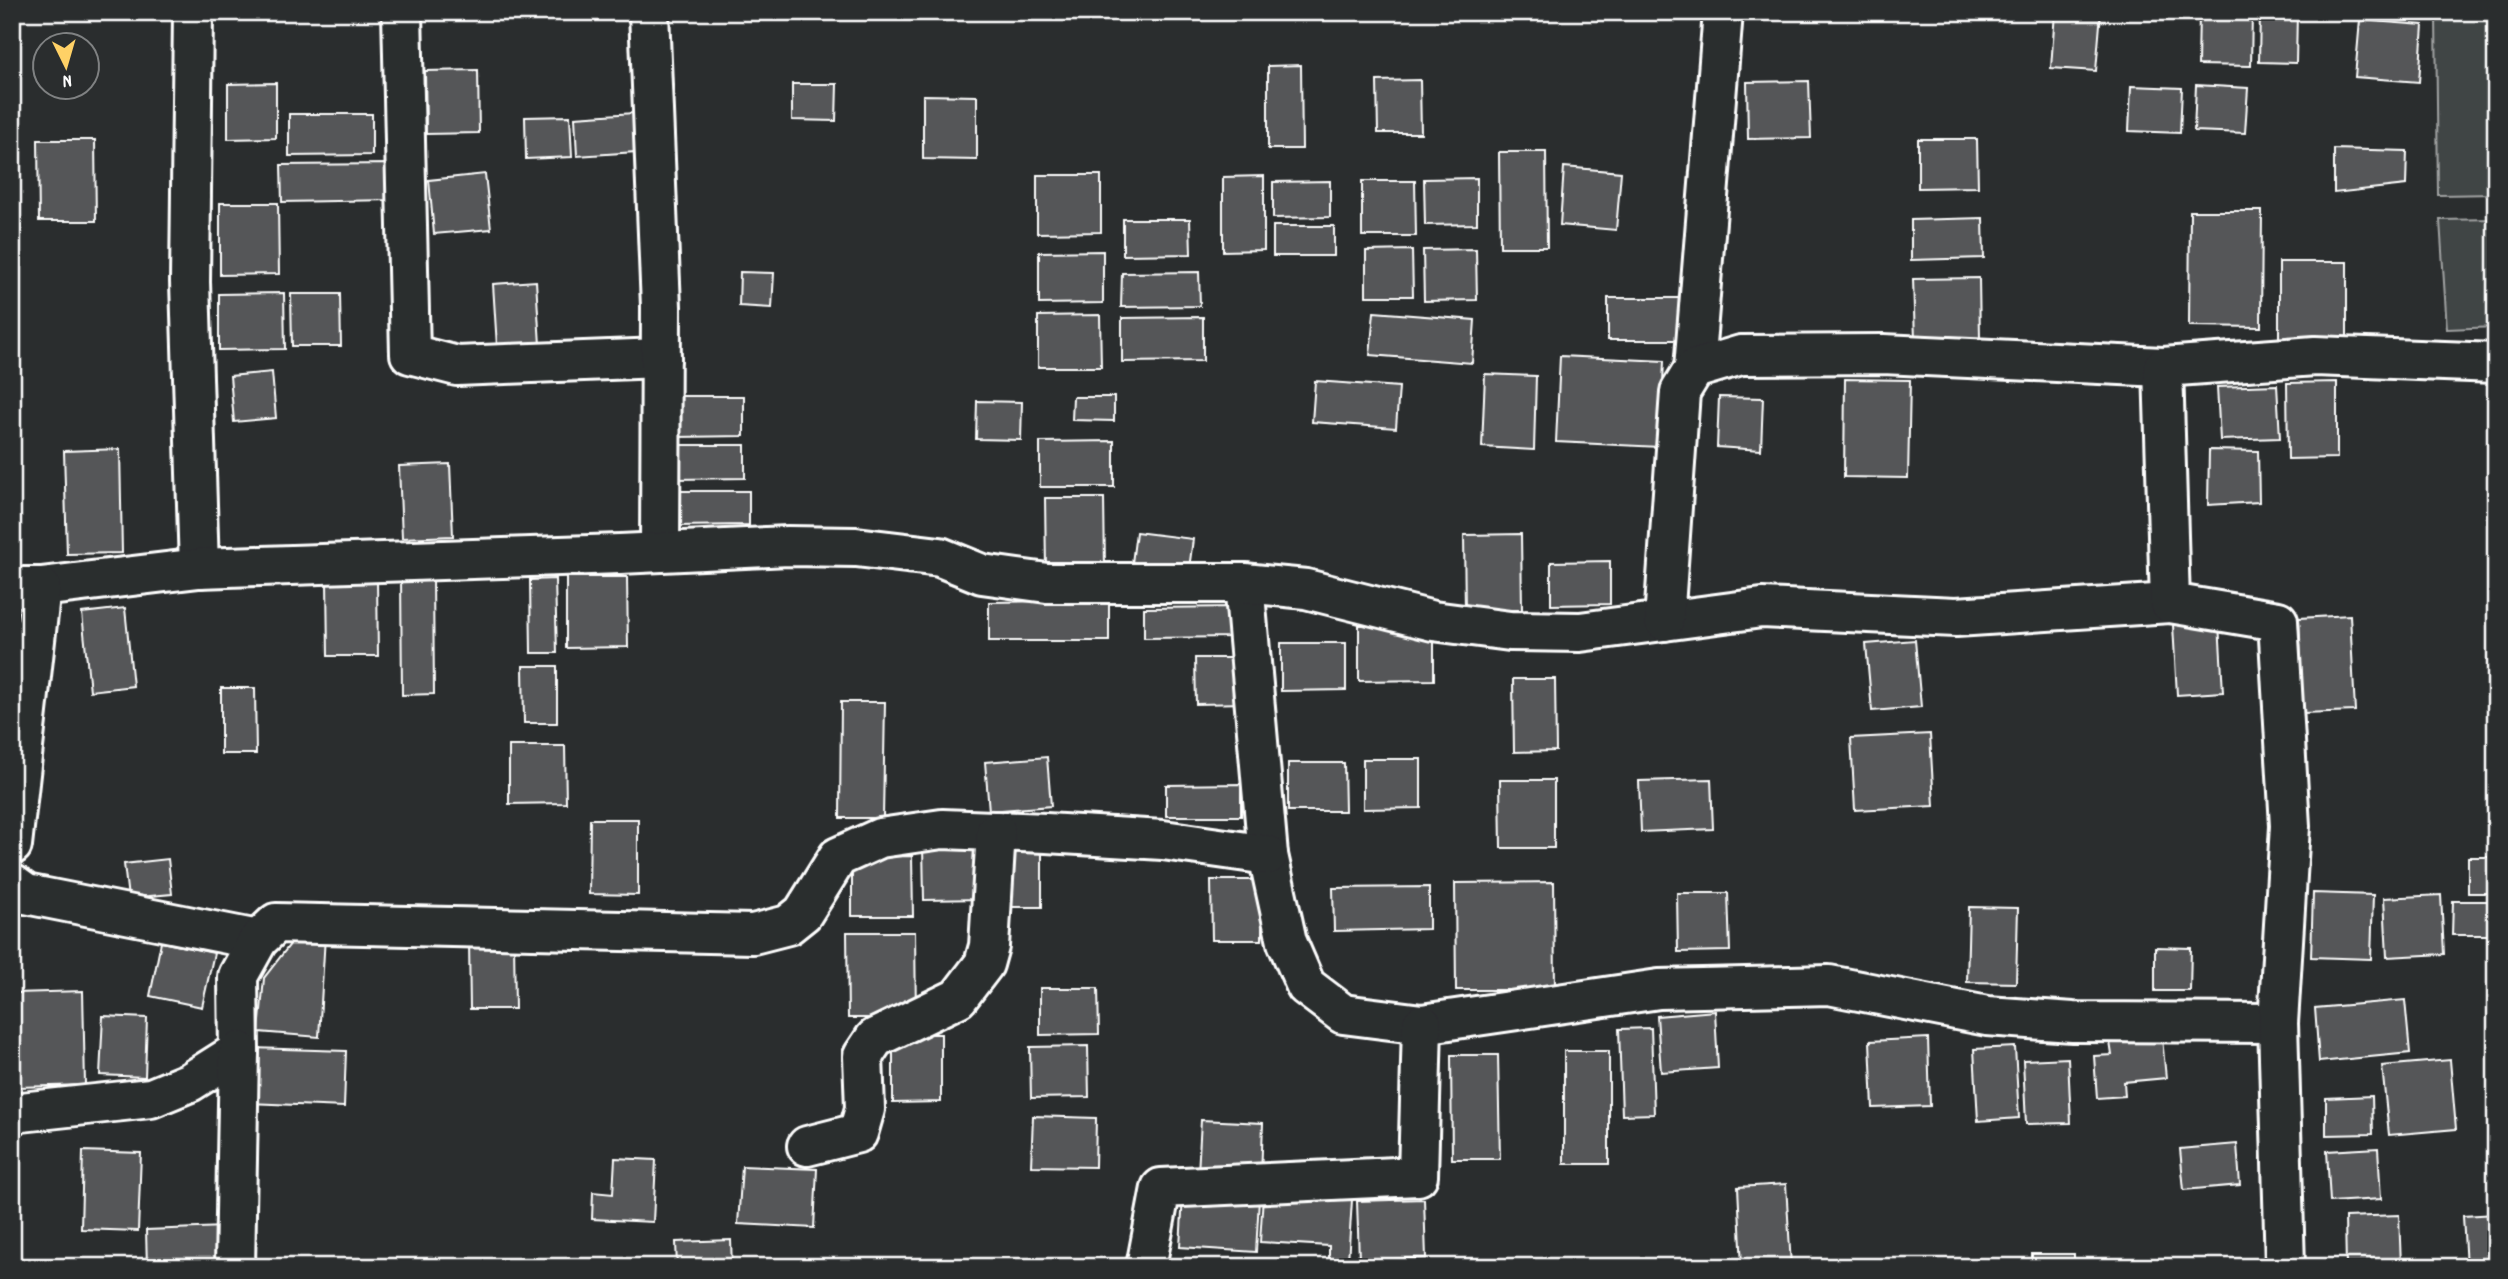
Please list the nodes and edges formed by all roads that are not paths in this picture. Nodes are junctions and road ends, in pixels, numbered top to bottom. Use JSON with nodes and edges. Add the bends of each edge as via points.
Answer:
{"nodes":[{"id":1,"x":194,"y":12,"type":"edge"},
{"id":2,"x":402,"y":12,"type":"edge"},
{"id":3,"x":649,"y":12,"type":"edge"},
{"id":4,"x":1723,"y":12,"type":"edge"},
{"id":5,"x":661,"y":358,"type":"junction"},
{"id":6,"x":2496,"y":363,"type":"edge"},
{"id":7,"x":2163,"y":367,"type":"junction"},
{"id":8,"x":1694,"y":369,"type":"junction"},
{"id":9,"x":660,"y":552,"type":"junction"},
{"id":10,"x":199,"y":568,"type":"junction"},
{"id":11,"x":1244,"y":583,"type":"junction"},
{"id":12,"x":27,"y":587,"type":"edge"},
{"id":13,"x":2170,"y":603,"type":"junction"},
{"id":14,"x":1664,"y":621,"type":"junction"},
{"id":15,"x":996,"y":831,"type":"junction"},
{"id":16,"x":12,"y":845,"type":"edge"},
{"id":17,"x":1268,"y":855,"type":"junction"},
{"id":18,"x":12,"y":884,"type":"edge"},
{"id":19,"x":258,"y":940,"type":"junction"},
{"id":20,"x":2278,"y":1023,"type":"junction"},
{"id":21,"x":1422,"y":1024,"type":"junction"},
{"id":22,"x":239,"y":1051,"type":"junction"},
{"id":23,"x":12,"y":1113,"type":"edge"},
{"id":24,"x":807,"y":1146,"type":"dead end"},
{"id":25,"x":235,"y":1267,"type":"edge"},
{"id":26,"x":1146,"y":1267,"type":"edge"},
{"id":27,"x":2285,"y":1267,"type":"edge"}],
"edges":[{"from":1,"to":10,"type":"street","via":[[190,282]]},
{"from":2,"to":5,"type":"street","via":[[410,354],[457,366]]},
{"from":3,"to":5,"type":"street"},
{"from":4,"to":8,"type":"street"},
{"from":5,"to":9,"type":"street"},
{"from":6,"to":7,"type":"street","via":[[2315,356]]},
{"from":7,"to":8,"type":"street","via":[[1883,354],[1741,355]]},
{"from":7,"to":13,"type":"street"},
{"from":8,"to":14,"type":"street","via":[[1680,392]]},
{"from":9,"to":10,"type":"street"},
{"from":9,"to":11,"type":"street","via":[[856,547],[940,557],[982,573],[1047,583]]},
{"from":10,"to":12,"type":"street"},
{"from":11,"to":14,"type":"street","via":[[1306,589],[1433,621],[1510,631],[1580,632]]},
{"from":11,"to":17,"type":"street"},
{"from":12,"to":16,"type":"street"},
{"from":13,"to":14,"type":"street","via":[[1956,617],[1762,608]]},
{"from":13,"to":20,"type":"street","via":[[2277,621],[2290,826]]},
{"from":15,"to":17,"type":"street","via":[[1163,840]]},
{"from":15,"to":19,"type":"street","via":[[942,829],[880,838],[838,857],[803,913],[788,925],[753,934],[276,923]]},
{"from":15,"to":24,"type":"street","via":[[984,964],[958,998],[875,1038],[863,1056],[865,1109],[858,1133]]},
{"from":17,"to":21,"type":"street","via":[[1287,942],[1306,986],[1343,1014]]},
{"from":18,"to":19,"type":"street","via":[[26,894]]},
{"from":19,"to":22,"type":"street","via":[[238,976]]},
{"from":20,"to":21,"type":"street","via":[[2073,1022],[1987,1016],[1829,985],[1659,989]]},
{"from":20,"to":27,"type":"street"},
{"from":21,"to":26,"type":"street","via":[[1418,1176],[1161,1188]]},
{"from":22,"to":23,"type":"street","via":[[190,1082],[151,1098]]},
{"from":22,"to":25,"type":"street"}]}
